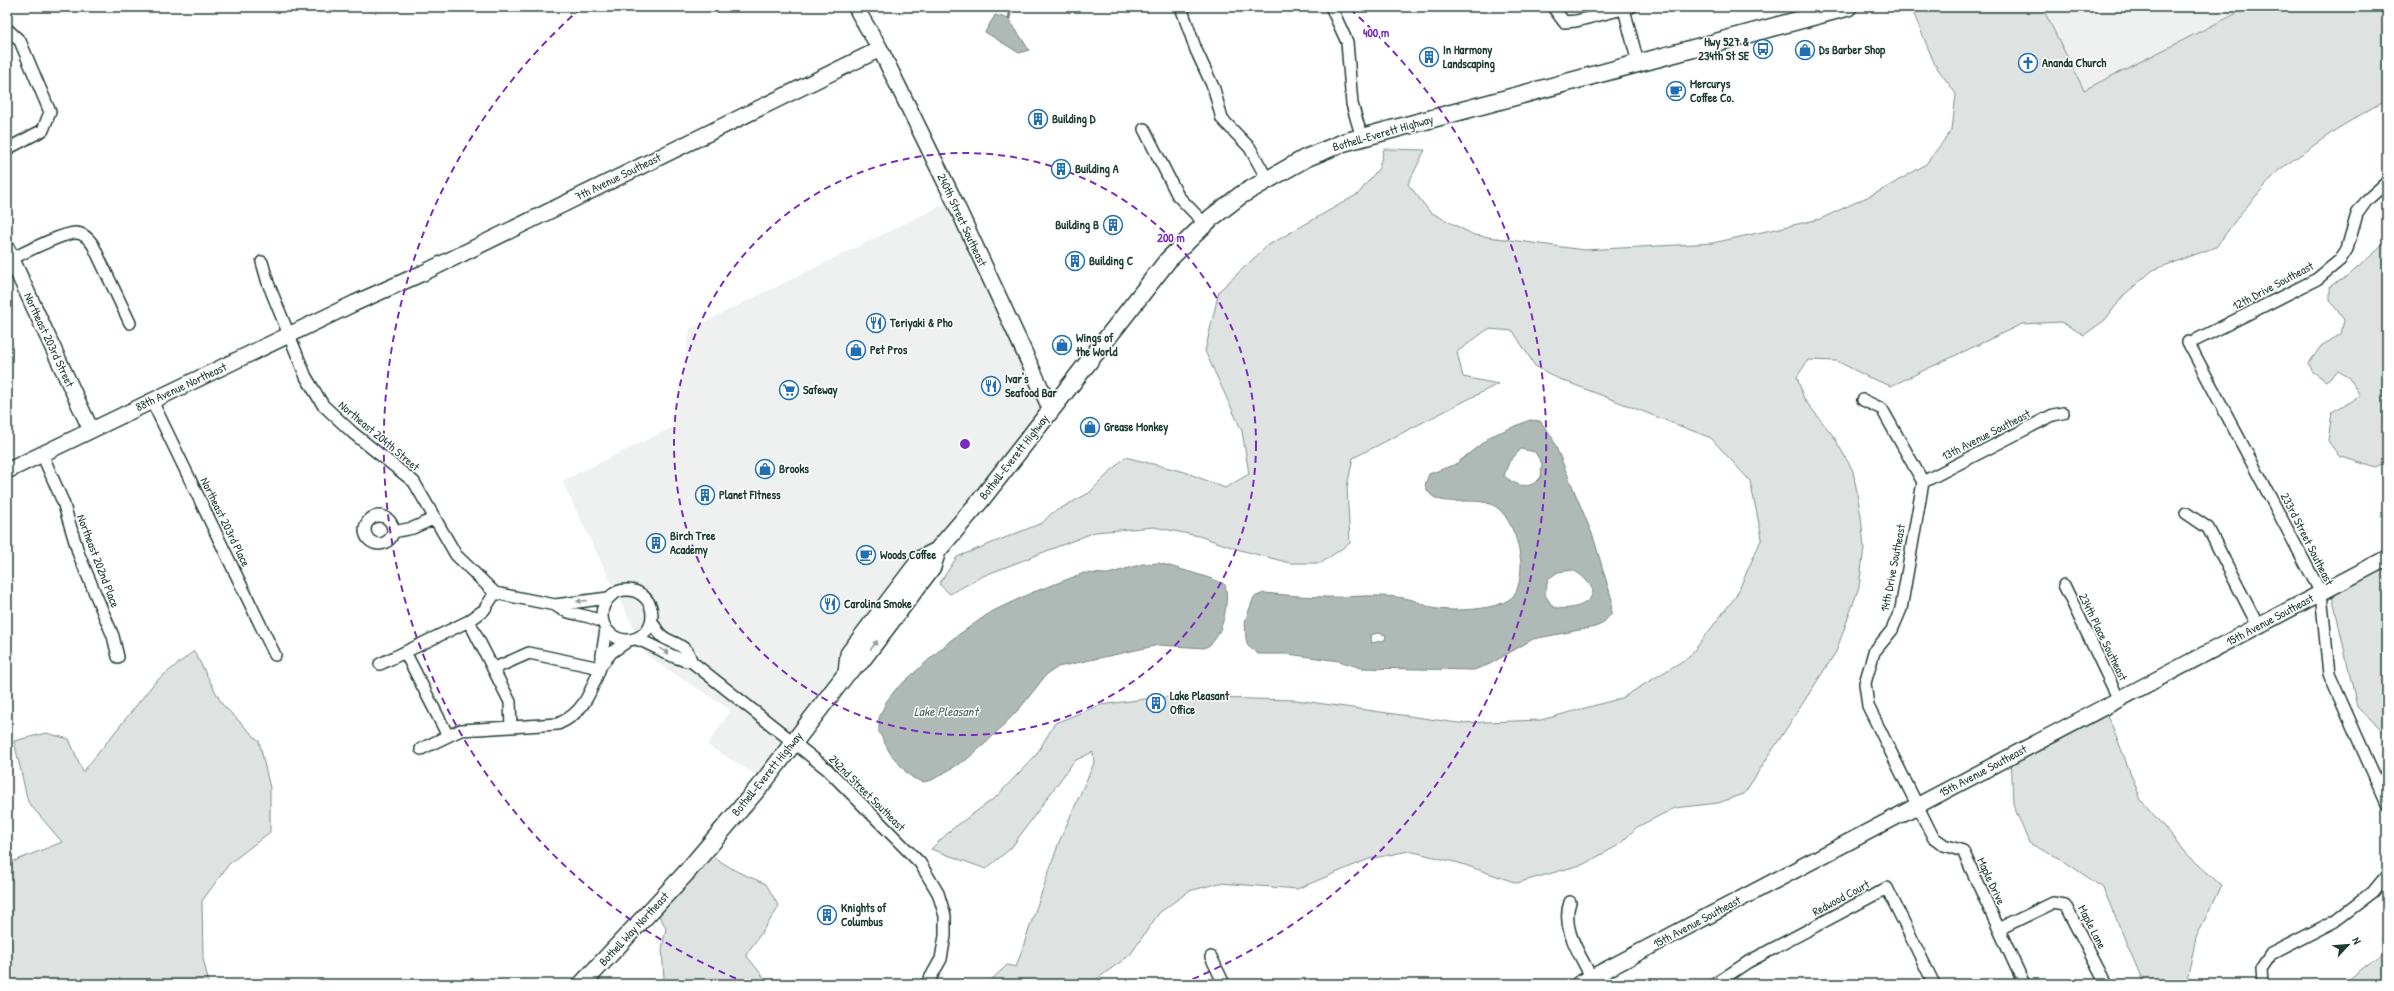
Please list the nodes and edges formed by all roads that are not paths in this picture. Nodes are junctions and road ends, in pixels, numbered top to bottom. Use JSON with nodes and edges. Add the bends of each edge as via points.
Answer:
{"nodes":[{"id":1,"x":856,"y":7,"type":"edge"},
{"id":2,"x":863,"y":7,"type":"edge"},
{"id":3,"x":1180,"y":7,"type":"edge"},
{"id":4,"x":1331,"y":7,"type":"edge"},
{"id":5,"x":1553,"y":7,"type":"edge"},
{"id":6,"x":1848,"y":7,"type":"edge"},
{"id":7,"x":1627,"y":8,"type":"edge"},
{"id":8,"x":7,"y":29,"type":"edge"},
{"id":9,"x":870,"y":31,"type":"junction"},
{"id":10,"x":880,"y":49,"type":"junction"},
{"id":11,"x":1638,"y":64,"type":"junction"},
{"id":12,"x":1144,"y":129,"type":"dead end"},
{"id":13,"x":1362,"y":138,"type":"junction"},
{"id":14,"x":7,"y":149,"type":"edge"},
{"id":15,"x":1267,"y":179,"type":"junction"},
{"id":16,"x":2387,"y":182,"type":"edge"},
{"id":17,"x":1205,"y":224,"type":"junction"},
{"id":18,"x":9,"y":256,"type":"edge"},
{"id":19,"x":262,"y":262,"type":"dead end"},
{"id":20,"x":355,"y":303,"type":"joint"},
{"id":21,"x":130,"y":323,"type":"dead end"},
{"id":22,"x":289,"y":336,"type":"junction"},
{"id":23,"x":2192,"y":341,"type":"joint"},
{"id":24,"x":1863,"y":400,"type":"dead end"},
{"id":25,"x":152,"y":401,"type":"junction"},
{"id":26,"x":1050,"y":410,"type":"junction"},
{"id":27,"x":2063,"y":413,"type":"dead end"},
{"id":28,"x":91,"y":430,"type":"junction"},
{"id":29,"x":42,"y":454,"type":"junction"},
{"id":30,"x":7,"y":471,"type":"edge"},
{"id":31,"x":1922,"y":482,"type":"junction"},
{"id":32,"x":2186,"y":513,"type":"dead end"},
{"id":33,"x":435,"y":518,"type":"junction"},
{"id":34,"x":393,"y":532,"type":"dead end"},
{"id":35,"x":2387,"y":558,"type":"edge"},
{"id":36,"x":2064,"y":585,"type":"dead end"},
{"id":37,"x":495,"y":593,"type":"junction"},
{"id":38,"x":2321,"y":593,"type":"junction"},
{"id":39,"x":608,"y":598,"type":"junction"},
{"id":40,"x":555,"y":605,"type":"junction"},
{"id":41,"x":469,"y":621,"type":"junction"},
{"id":42,"x":652,"y":621,"type":"junction"},
{"id":43,"x":604,"y":626,"type":"junction"},
{"id":44,"x":2258,"y":626,"type":"junction"},
{"id":45,"x":632,"y":640,"type":"junction"},
{"id":46,"x":406,"y":652,"type":"junction"},
{"id":47,"x":1874,"y":652,"type":"joint"},
{"id":48,"x":274,"y":655,"type":"dead end"},
{"id":49,"x":118,"y":657,"type":"dead end"},
{"id":50,"x":692,"y":662,"type":"junction"},
{"id":51,"x":380,"y":664,"type":"dead end"},
{"id":52,"x":600,"y":666,"type":"junction"},
{"id":53,"x":493,"y":669,"type":"junction"},
{"id":54,"x":2119,"y":700,"type":"junction"},
{"id":55,"x":511,"y":727,"type":"junction"},
{"id":56,"x":448,"y":736,"type":"junction"},
{"id":57,"x":795,"y":741,"type":"junction"},
{"id":58,"x":421,"y":749,"type":"dead end"},
{"id":59,"x":2387,"y":804,"type":"edge"},
{"id":60,"x":1917,"y":806,"type":"junction"},
{"id":61,"x":685,"y":874,"type":"joint"},
{"id":62,"x":2387,"y":875,"type":"edge"},
{"id":63,"x":1570,"y":902,"type":"dead end"},
{"id":64,"x":1999,"y":929,"type":"junction"},
{"id":65,"x":1211,"y":957,"type":"dead end"},
{"id":66,"x":1588,"y":982,"type":"edge"},
{"id":67,"x":582,"y":984,"type":"edge"},
{"id":68,"x":928,"y":984,"type":"edge"},
{"id":69,"x":1224,"y":984,"type":"edge"},
{"id":70,"x":1715,"y":984,"type":"edge"},
{"id":71,"x":1934,"y":984,"type":"edge"},
{"id":72,"x":2024,"y":984,"type":"edge"},
{"id":73,"x":2106,"y":984,"type":"edge"},
{"id":74,"x":2262,"y":984,"type":"edge"}],
"edges":[{"from":1,"to":9,"type":"street","name":"240th Street Southeast","via":[[865,27]]},
{"from":2,"to":9,"type":"street","name":"240th Street Southeast","via":[[871,23]]},
{"from":3,"to":15,"type":"street","via":[[1214,89],[1222,119],[1250,148]]},
{"from":4,"to":13,"type":"street","via":[[1347,42],[1352,104]]},
{"from":5,"to":7,"type":"street","via":[[1564,22]]},
{"from":6,"to":11,"type":"main road","name":"Bothell-Everett Highway"},
{"from":7,"to":11,"type":"street"},
{"from":8,"to":14,"type":"street","via":[[20,41],[50,106],[50,118],[43,130]]},
{"from":9,"to":10,"type":"street","name":"240th Street Southeast"},
{"from":10,"to":20,"type":"street","name":"7th Avenue Southeast","via":[[423,273]]},
{"from":10,"to":26,"type":"street","name":"240th Street Southeast"},
{"from":11,"to":13,"type":"main road","name":"Bothell-Everett Highway"},
{"from":12,"to":17,"type":"street","via":[[1178,196]]},
{"from":13,"to":15,"type":"main road","name":"Bothell-Everett Highway","via":[[1306,158]]},
{"from":15,"to":17,"type":"main road","name":"Bothell-Everett Highway","via":[[1241,195]]},
{"from":16,"to":23,"type":"street","name":"12th Drive Southeast","via":[[2367,200],[2357,214],[2347,249],[2340,260],[2317,279]]},
{"from":17,"to":26,"type":"main road","name":"Bothell-Everett Highway","via":[[1168,260]]},
{"from":18,"to":21,"type":"street","via":[[65,235],[77,233],[87,237],[94,245]]},
{"from":18,"to":28,"type":"street","name":"Northeast 203rd Street"},
{"from":19,"to":22,"type":"street","name":"Northeast 204th Street"},
{"from":20,"to":22,"type":"street","name":"88th Avenue Northeast"},
{"from":22,"to":25,"type":"street","name":"88th Avenue Northeast"},
{"from":22,"to":33,"type":"street","name":"Northeast 204th Street","via":[[306,377],[323,405],[414,482]]},
{"from":23,"to":38,"type":"street","name":"233rd Street Southeast"},
{"from":24,"to":31,"type":"street","via":[[1882,409]]},
{"from":25,"to":28,"type":"street","name":"88th Avenue Northeast"},
{"from":25,"to":48,"type":"street","name":"Northeast 203rd Place"},
{"from":26,"to":57,"type":"main road","name":"Bothell-Everett Highway","via":[[980,501],[936,551],[921,559],[849,654],[847,672]]},
{"from":27,"to":31,"type":"street","name":"13th Avenue Southeast","via":[[2053,415]]},
{"from":28,"to":29,"type":"street","name":"88th Avenue Northeast"},
{"from":29,"to":30,"type":"street","name":"88th Avenue Northeast"},
{"from":29,"to":49,"type":"street","name":"Northeast 202nd Place","via":[[63,502],[79,555],[113,636]]},
{"from":31,"to":47,"type":"street","name":"14th Drive Southeast","via":[[1901,609],[1892,630]]},
{"from":32,"to":44,"type":"street","via":[[2208,528]]},
{"from":33,"to":34,"type":"street","via":[[413,528]]},
{"from":33,"to":37,"type":"street","name":"Northeast 204th Street","via":[[456,555]]},
{"from":35,"to":38,"type":"street","name":"15th Avenue Southeast"},
{"from":36,"to":54,"type":"street","name":"234th Place Southeast"},
{"from":37,"to":40,"type":"street"},
{"from":37,"to":41,"type":"street","via":[[484,610]]},
{"from":38,"to":44,"type":"street","name":"15th Avenue Southeast"},
{"from":38,"to":59,"type":"street","name":"233rd Street Southeast","via":[[2329,674]]},
{"from":39,"to":40,"type":"street","one_way":true},
{"from":39,"to":42,"type":"street","via":[[623,590],[640,592],[651,605]]},
{"from":39,"to":43,"type":"street","via":[[602,613]]},
{"from":40,"to":43,"type":"street","via":[[563,612],[590,615]]},
{"from":41,"to":46,"type":"street"},
{"from":41,"to":53,"type":"street"},
{"from":42,"to":45,"type":"street","via":[[643,635]]},
{"from":42,"to":50,"type":"street","name":"242nd Street Southeast","via":[[657,632],[686,651]]},
{"from":43,"to":45,"type":"street","via":[[612,636]]},
{"from":43,"to":52,"type":"street"},
{"from":44,"to":54,"type":"street","name":"15th Avenue Southeast"},
{"from":45,"to":50,"type":"street","name":"242nd Street Southeast","one_way":true,"via":[[650,643],[678,660]]},
{"from":45,"to":52,"type":"street","via":[[612,652]]},
{"from":46,"to":51,"type":"street"},
{"from":46,"to":56,"type":"street"},
{"from":47,"to":60,"type":"street","name":"Maple Drive","via":[[1865,683],[1868,706]]},
{"from":50,"to":57,"type":"street","name":"242nd Street Southeast"},
{"from":52,"to":53,"type":"street","via":[[529,653]]},
{"from":52,"to":55,"type":"street","via":[[587,700],[570,719],[558,724]]},
{"from":53,"to":55,"type":"street","via":[[510,702]]},
{"from":54,"to":60,"type":"street","name":"15th Avenue Southeast"},
{"from":55,"to":56,"type":"street","via":[[461,730]]},
{"from":56,"to":58,"type":"street"},
{"from":57,"to":61,"type":"main road","name":"Bothell-Everett Highway"},
{"from":57,"to":68,"type":"street","name":"242nd Street Southeast","via":[[828,769],[920,863],[931,879],[945,916],[945,936],[941,959]]},
{"from":60,"to":64,"type":"street","name":"Maple Drive","via":[[1933,837],[1944,845],[1963,851]]},
{"from":60,"to":66,"type":"street","name":"15th Avenue Southeast"},
{"from":61,"to":67,"type":"main road","name":"Bothell Way Northeast"},
{"from":62,"to":74,"type":"street","via":[[2373,892],[2335,921],[2271,954],[2261,970]]},
{"from":63,"to":66,"type":"street","via":[[1568,929]]},
{"from":64,"to":72,"type":"street","name":"Maple Drive"},
{"from":64,"to":73,"type":"street","name":"Maple Lane","via":[[2054,903],[2065,905]]},
{"from":65,"to":69,"type":"street"},
{"from":70,"to":71,"type":"street","name":"Redwood Court","via":[[1748,962],[1886,888]]}]}
